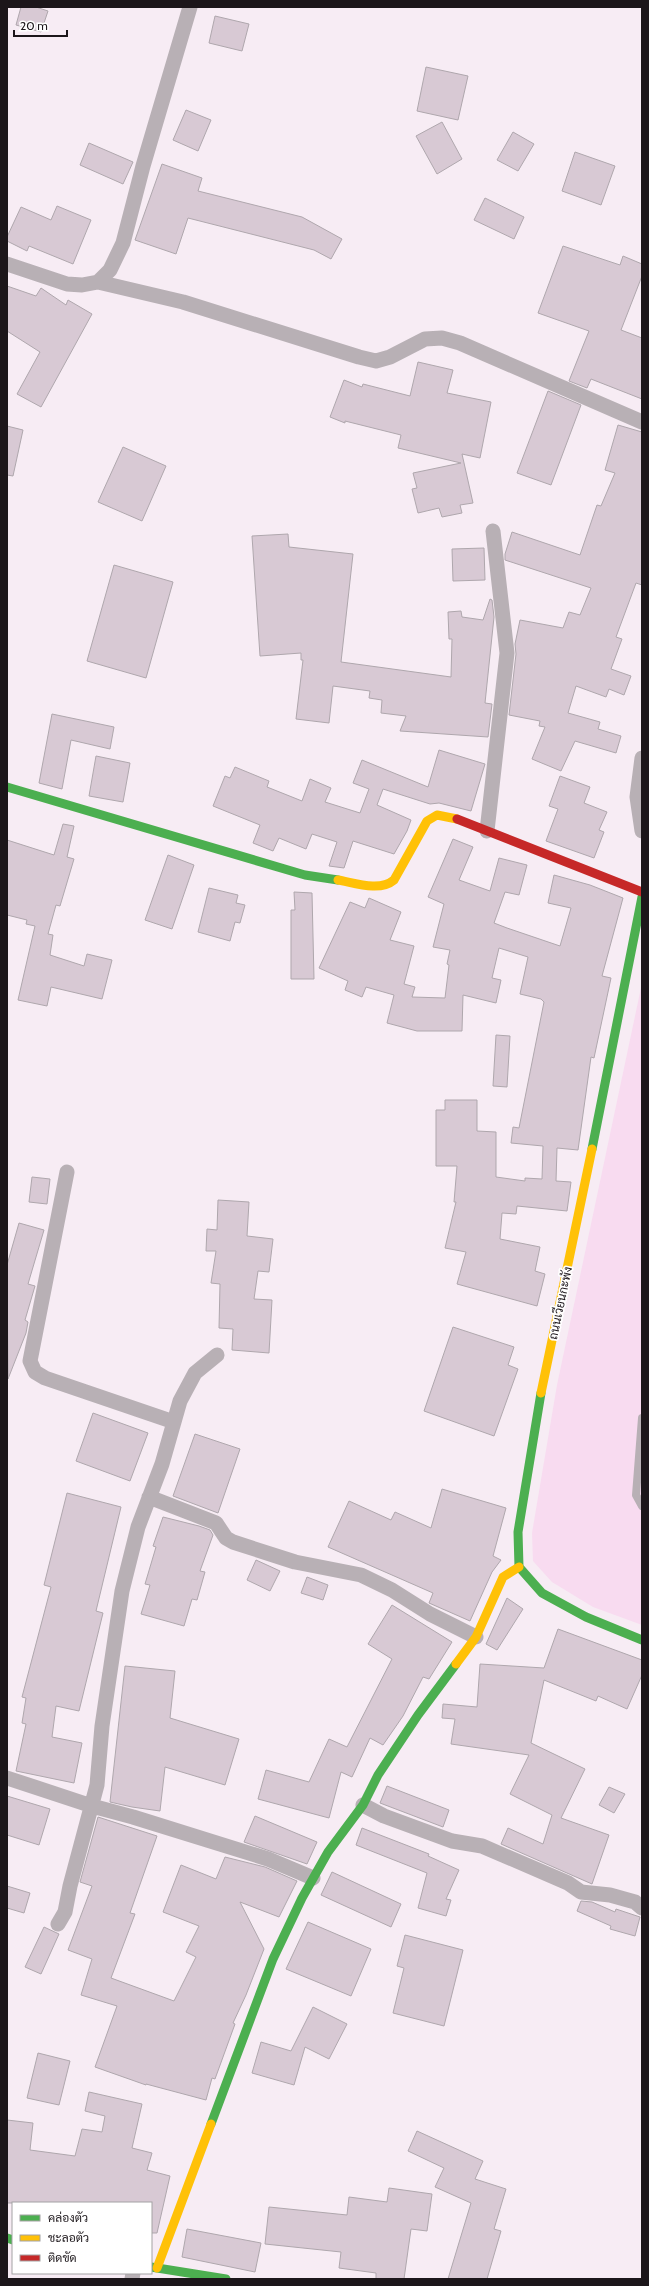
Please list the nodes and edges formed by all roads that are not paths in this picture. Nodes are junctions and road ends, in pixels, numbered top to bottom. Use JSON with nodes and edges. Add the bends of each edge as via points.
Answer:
{"nodes":[{"id":1,"x":190,"y":7,"type":"edge"},
{"id":2,"x":7,"y":264,"type":"edge"},
{"id":3,"x":98,"y":282,"type":"junction"},
{"id":4,"x":642,"y":422,"type":"edge"},
{"id":5,"x":493,"y":531,"type":"dead end"},
{"id":6,"x":642,"y":758,"type":"edge"},
{"id":7,"x":7,"y":787,"type":"edge"},
{"id":8,"x":488,"y":831,"type":"junction"},
{"id":9,"x":642,"y":831,"type":"edge"},
{"id":10,"x":642,"y":892,"type":"edge"},
{"id":11,"x":642,"y":897,"type":"edge"},
{"id":12,"x":68,"y":1172,"type":"dead end"},
{"id":13,"x":217,"y":1355,"type":"dead end"},
{"id":14,"x":642,"y":1418,"type":"edge"},
{"id":15,"x":174,"y":1422,"type":"junction"},
{"id":16,"x":149,"y":1497,"type":"junction"},
{"id":17,"x":642,"y":1506,"type":"edge"},
{"id":18,"x":519,"y":1568,"type":"junction"},
{"id":19,"x":476,"y":1637,"type":"junction"},
{"id":20,"x":642,"y":1640,"type":"edge"},
{"id":21,"x":7,"y":1778,"type":"edge"},
{"id":22,"x":363,"y":1805,"type":"junction"},
{"id":23,"x":92,"y":1806,"type":"junction"},
{"id":24,"x":313,"y":1878,"type":"junction"},
{"id":25,"x":642,"y":1908,"type":"edge"},
{"id":26,"x":58,"y":1924,"type":"dead end"},
{"id":27,"x":154,"y":2268,"type":"edge"},
{"id":28,"x":226,"y":2279,"type":"edge"}],
"edges":[{"from":1,"to":3,"type":"street","via":[[123,243],[110,270]]},
{"from":2,"to":3,"type":"street","via":[[67,284],[82,286]]},
{"from":3,"to":4,"type":"street","via":[[182,302],[376,361],[390,357],[424,339],[442,338],[460,343]]},
{"from":5,"to":8,"type":"street","via":[[507,653]]},
{"from":6,"to":9,"type":"street","via":[[637,797]]},
{"from":7,"to":8,"type":"street","via":[[305,876],[376,886],[388,885],[394,880],[428,821],[437,815],[455,818]]},
{"from":8,"to":10,"type":"street"},
{"from":11,"to":18,"type":"street","name":"ถนนเวียนกะพัง","via":[[614,1046],[544,1378],[518,1532]]},
{"from":12,"to":15,"type":"street","via":[[30,1361],[35,1372],[45,1378]]},
{"from":13,"to":15,"type":"street","via":[[195,1373],[180,1400]]},
{"from":14,"to":17,"type":"lane","via":[[636,1495]]},
{"from":15,"to":16,"type":"street"},
{"from":16,"to":19,"type":"street","via":[[216,1523],[226,1538],[233,1542],[295,1562],[361,1575]]},
{"from":16,"to":23,"type":"street","via":[[138,1527],[122,1591],[102,1726],[97,1785]]},
{"from":18,"to":19,"type":"street","via":[[503,1577]]},
{"from":18,"to":20,"type":"street","via":[[542,1593],[586,1618]]},
{"from":19,"to":22,"type":"street","via":[[378,1774]]},
{"from":21,"to":23,"type":"street"},
{"from":22,"to":24,"type":"street","via":[[328,1852]]},
{"from":22,"to":25,"type":"street","via":[[384,1816],[452,1841],[482,1846],[568,1883],[582,1892],[610,1894],[635,1902]]},
{"from":23,"to":24,"type":"street","via":[[268,1859]]},
{"from":23,"to":26,"type":"street","via":[[65,1912]]},
{"from":24,"to":27,"type":"street","via":[[273,1959]]},
{"from":27,"to":28,"type":"street"}]}
